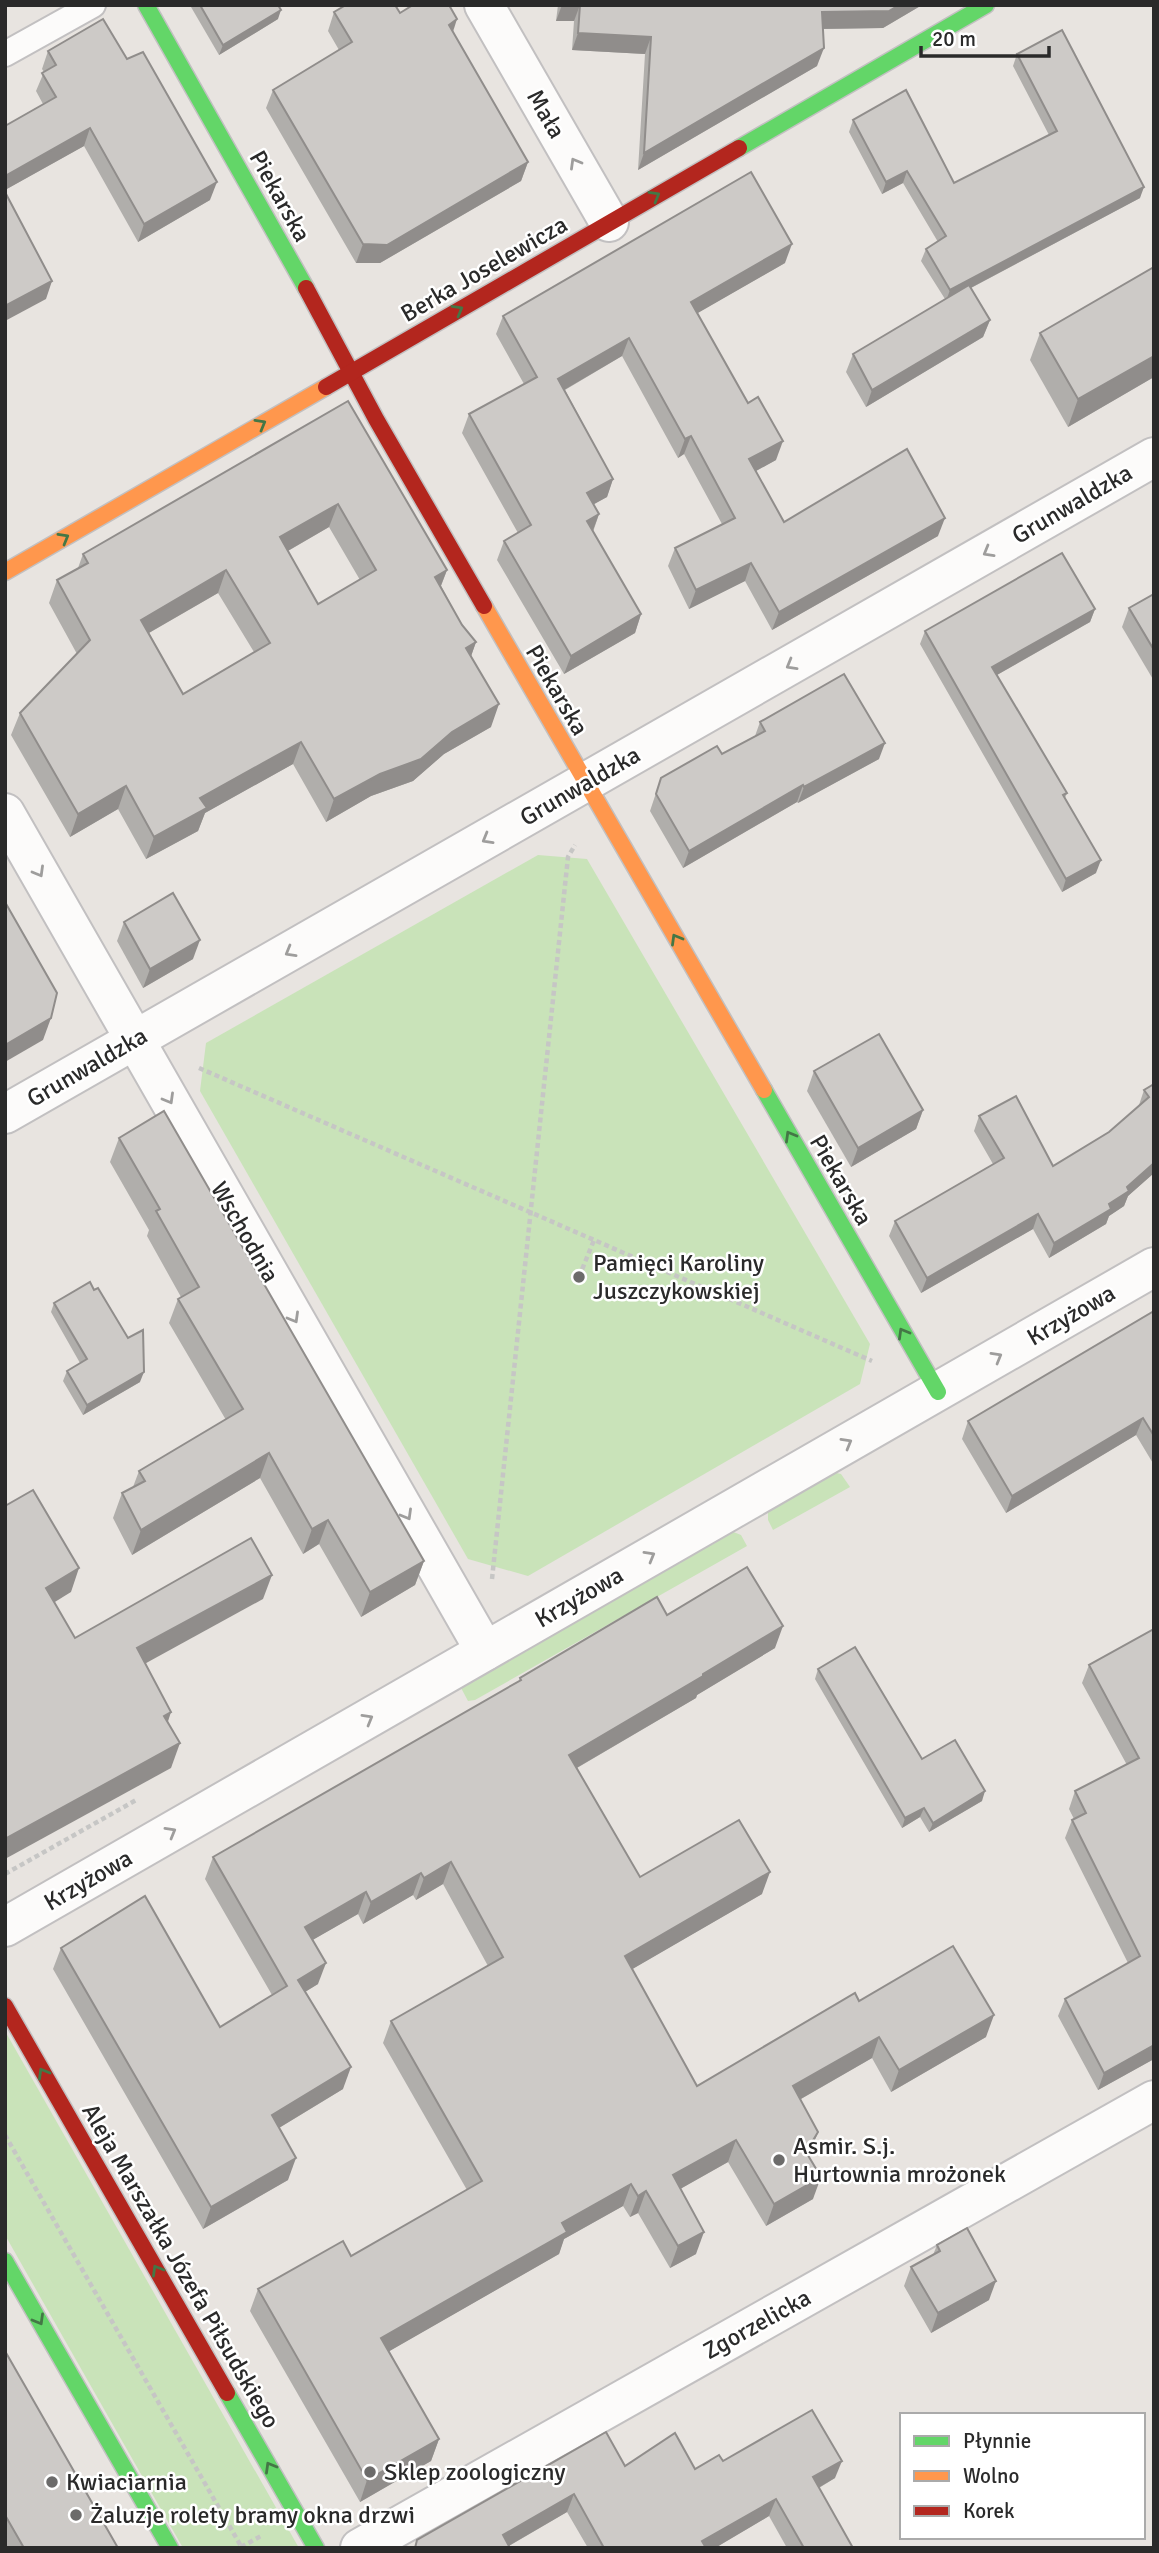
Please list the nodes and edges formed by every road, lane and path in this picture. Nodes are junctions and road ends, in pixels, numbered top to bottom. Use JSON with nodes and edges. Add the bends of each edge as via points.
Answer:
{"nodes":[{"id":1,"x":93,"y":5,"type":"edge"},
{"id":2,"x":484,"y":5,"type":"edge"},
{"id":3,"x":986,"y":5,"type":"edge"},
{"id":4,"x":149,"y":6,"type":"edge"},
{"id":5,"x":5,"y":54,"type":"edge"},
{"id":6,"x":609,"y":222,"type":"junction"},
{"id":7,"x":351,"y":372,"type":"junction"},
{"id":8,"x":1154,"y":457,"type":"edge"},
{"id":9,"x":5,"y":572,"type":"edge"},
{"id":10,"x":585,"y":782,"type":"junction"},
{"id":11,"x":5,"y":813,"type":"edge"},
{"id":12,"x":580,"y":838,"type":"dead end"},
{"id":13,"x":135,"y":1040,"type":"junction"},
{"id":14,"x":194,"y":1065,"type":"dead end"},
{"id":15,"x":5,"y":1114,"type":"edge"},
{"id":16,"x":532,"y":1213,"type":"junction"},
{"id":17,"x":594,"y":1240,"type":"junction"},
{"id":18,"x":1154,"y":1267,"type":"edge"},
{"id":19,"x":579,"y":1276,"type":"dead end"},
{"id":20,"x":876,"y":1363,"type":"dead end"},
{"id":21,"x":938,"y":1392,"type":"junction"},
{"id":22,"x":491,"y":1592,"type":"dead end"},
{"id":23,"x":485,"y":1651,"type":"junction"},
{"id":24,"x":5,"y":1927,"type":"edge"},
{"id":25,"x":5,"y":2006,"type":"edge"},
{"id":26,"x":1154,"y":2100,"type":"edge"},
{"id":27,"x":5,"y":2135,"type":"edge"},
{"id":28,"x":5,"y":2261,"type":"edge"},
{"id":29,"x":170,"y":2548,"type":"edge"},
{"id":30,"x":243,"y":2548,"type":"edge"},
{"id":31,"x":316,"y":2548,"type":"edge"},
{"id":32,"x":360,"y":2548,"type":"edge"}],
"edges":[{"from":1,"to":5,"type":"lane"},
{"from":6,"to":2,"type":"street","name":"Mała","one_way":true},
{"from":6,"to":3,"type":"street","name":"Berka Joselewicza","one_way":true},
{"from":4,"to":7,"type":"street","name":"Piekarska"},
{"from":7,"to":6,"type":"street","name":"Berka Joselewicza","one_way":true},
{"from":9,"to":7,"type":"street","name":"Berka Joselewicza","one_way":true},
{"from":7,"to":10,"type":"street","name":"Piekarska"},
{"from":8,"to":10,"type":"street","name":"Grunwaldzka","one_way":true},
{"from":10,"to":13,"type":"street","name":"Grunwaldzka","one_way":true},
{"from":21,"to":10,"type":"street","name":"Piekarska","one_way":true},
{"from":11,"to":13,"type":"street","name":"Wschodnia","one_way":true},
{"from":12,"to":16,"type":"path","via":[[568,857]]},
{"from":13,"to":15,"type":"street","name":"Grunwaldzka"},
{"from":13,"to":23,"type":"street","name":"Wschodnia","one_way":true},
{"from":14,"to":16,"type":"path"},
{"from":16,"to":17,"type":"path"},
{"from":16,"to":22,"type":"path"},
{"from":17,"to":19,"type":"path"},
{"from":17,"to":20,"type":"path"},
{"from":21,"to":18,"type":"street","name":"Krzyżowa","one_way":true},
{"from":23,"to":21,"type":"street","name":"Krzyżowa","one_way":true},
{"from":24,"to":23,"type":"street","name":"Krzyżowa","one_way":true},
{"from":31,"to":25,"type":"street","name":"Aleja Marszałka Józefa Piłsudskiego","one_way":true},
{"from":26,"to":32,"type":"street","name":"Zgorzelicka"},
{"from":27,"to":30,"type":"path"},
{"from":28,"to":29,"type":"street","one_way":true}]}
